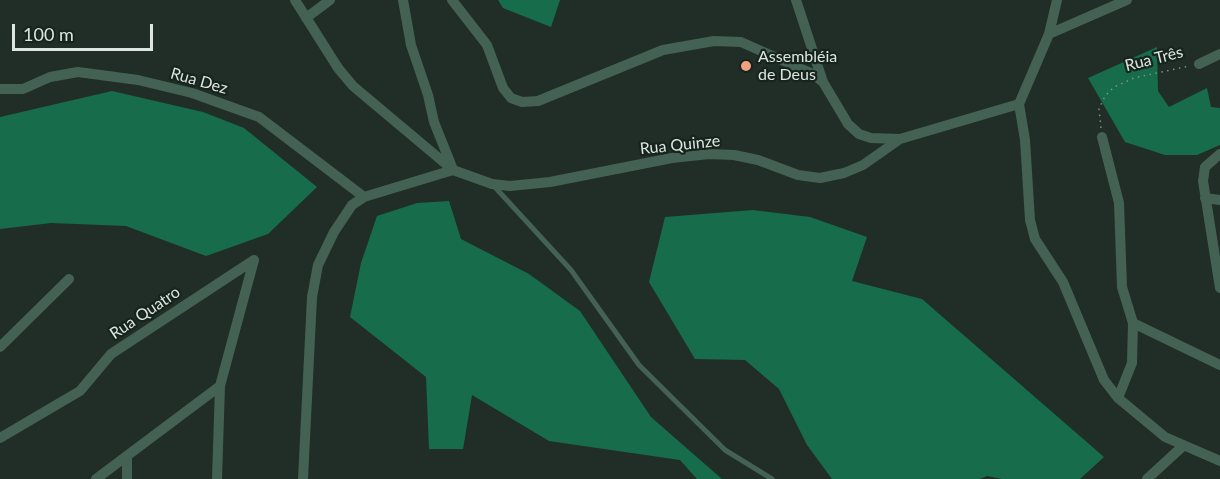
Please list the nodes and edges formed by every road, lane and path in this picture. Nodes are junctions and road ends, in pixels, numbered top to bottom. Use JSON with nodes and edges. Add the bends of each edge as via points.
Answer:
{"nodes":[{"id":1,"x":295,"y":0,"type":"edge"},
{"id":2,"x":330,"y":0,"type":"edge"},
{"id":3,"x":403,"y":0,"type":"edge"},
{"id":4,"x":452,"y":0,"type":"edge"},
{"id":5,"x":796,"y":0,"type":"edge"},
{"id":6,"x":1057,"y":0,"type":"edge"},
{"id":7,"x":1127,"y":0,"type":"edge"},
{"id":8,"x":306,"y":18,"type":"junction"},
{"id":9,"x":1049,"y":34,"type":"junction"},
{"id":10,"x":1220,"y":54,"type":"edge"},
{"id":11,"x":1199,"y":64,"type":"joint"},
{"id":12,"x":823,"y":82,"type":"junction"},
{"id":13,"x":0,"y":89,"type":"edge"},
{"id":14,"x":1019,"y":104,"type":"junction"},
{"id":15,"x":1102,"y":137,"type":"joint"},
{"id":16,"x":900,"y":139,"type":"junction"},
{"id":17,"x":1220,"y":154,"type":"edge"},
{"id":18,"x":453,"y":170,"type":"junction"},
{"id":19,"x":492,"y":184,"type":"junction"},
{"id":20,"x":364,"y":197,"type":"junction"},
{"id":21,"x":1205,"y":198,"type":"junction"},
{"id":22,"x":1220,"y":200,"type":"edge"},
{"id":23,"x":69,"y":279,"type":"dead end"},
{"id":24,"x":1220,"y":288,"type":"edge"},
{"id":25,"x":1133,"y":323,"type":"junction"},
{"id":26,"x":0,"y":347,"type":"edge"},
{"id":27,"x":1220,"y":365,"type":"edge"},
{"id":28,"x":220,"y":386,"type":"junction"},
{"id":29,"x":1118,"y":398,"type":"junction"},
{"id":30,"x":0,"y":438,"type":"edge"},
{"id":31,"x":1183,"y":446,"type":"junction"},
{"id":32,"x":127,"y":458,"type":"junction"},
{"id":33,"x":1220,"y":461,"type":"edge"},
{"id":34,"x":96,"y":479,"type":"edge"},
{"id":35,"x":126,"y":479,"type":"edge"},
{"id":36,"x":217,"y":479,"type":"edge"},
{"id":37,"x":303,"y":479,"type":"edge"},
{"id":38,"x":772,"y":479,"type":"edge"},
{"id":39,"x":1147,"y":479,"type":"edge"}],
"edges":[{"from":1,"to":8,"type":"street"},
{"from":2,"to":8,"type":"street"},
{"from":3,"to":18,"type":"street","via":[[411,45]]},
{"from":4,"to":12,"type":"street","via":[[487,45],[503,88],[511,98],[522,102],[538,101],[663,50],[714,41],[751,45]]},
{"from":5,"to":12,"type":"street"},
{"from":6,"to":9,"type":"street"},
{"from":7,"to":9,"type":"street"},
{"from":8,"to":18,"type":"street","via":[[353,86]]},
{"from":9,"to":14,"type":"street"},
{"from":10,"to":11,"type":"street","name":"Rua Três"},
{"from":11,"to":15,"type":"path","name":"Rua Três","via":[[1134,78],[1114,87],[1100,109]]},
{"from":12,"to":16,"type":"street","via":[[848,124],[859,134]]},
{"from":13,"to":20,"type":"street","name":"Rua Dez","via":[[23,89],[50,77],[78,72],[138,80],[192,93],[259,117]]},
{"from":14,"to":16,"type":"street"},
{"from":14,"to":29,"type":"street","via":[[1035,239],[1063,282],[1094,361]]},
{"from":15,"to":25,"type":"street","via":[[1119,203],[1122,287]]},
{"from":16,"to":19,"type":"street","name":"Rua Quinze","via":[[863,165],[820,178],[798,175],[750,158],[709,154],[550,182]]},
{"from":17,"to":21,"type":"street","via":[[1205,168]]},
{"from":18,"to":19,"type":"street","name":"Rua Quinze"},
{"from":18,"to":20,"type":"street"},
{"from":19,"to":38,"type":"lane","via":[[571,270],[639,365],[725,450]]},
{"from":20,"to":37,"type":"street","via":[[343,216],[318,265],[312,297]]},
{"from":21,"to":22,"type":"street"},
{"from":21,"to":24,"type":"street"},
{"from":23,"to":26,"type":"street"},
{"from":25,"to":27,"type":"street"},
{"from":25,"to":29,"type":"street","via":[[1132,363]]},
{"from":28,"to":30,"type":"street","name":"Rua Quatro","via":[[254,260],[111,354],[80,391]]},
{"from":28,"to":32,"type":"street"},
{"from":28,"to":36,"type":"street"},
{"from":29,"to":31,"type":"street","via":[[1144,421]]},
{"from":31,"to":33,"type":"street"},
{"from":31,"to":39,"type":"street"},
{"from":32,"to":34,"type":"street"},
{"from":32,"to":35,"type":"street"}]}
